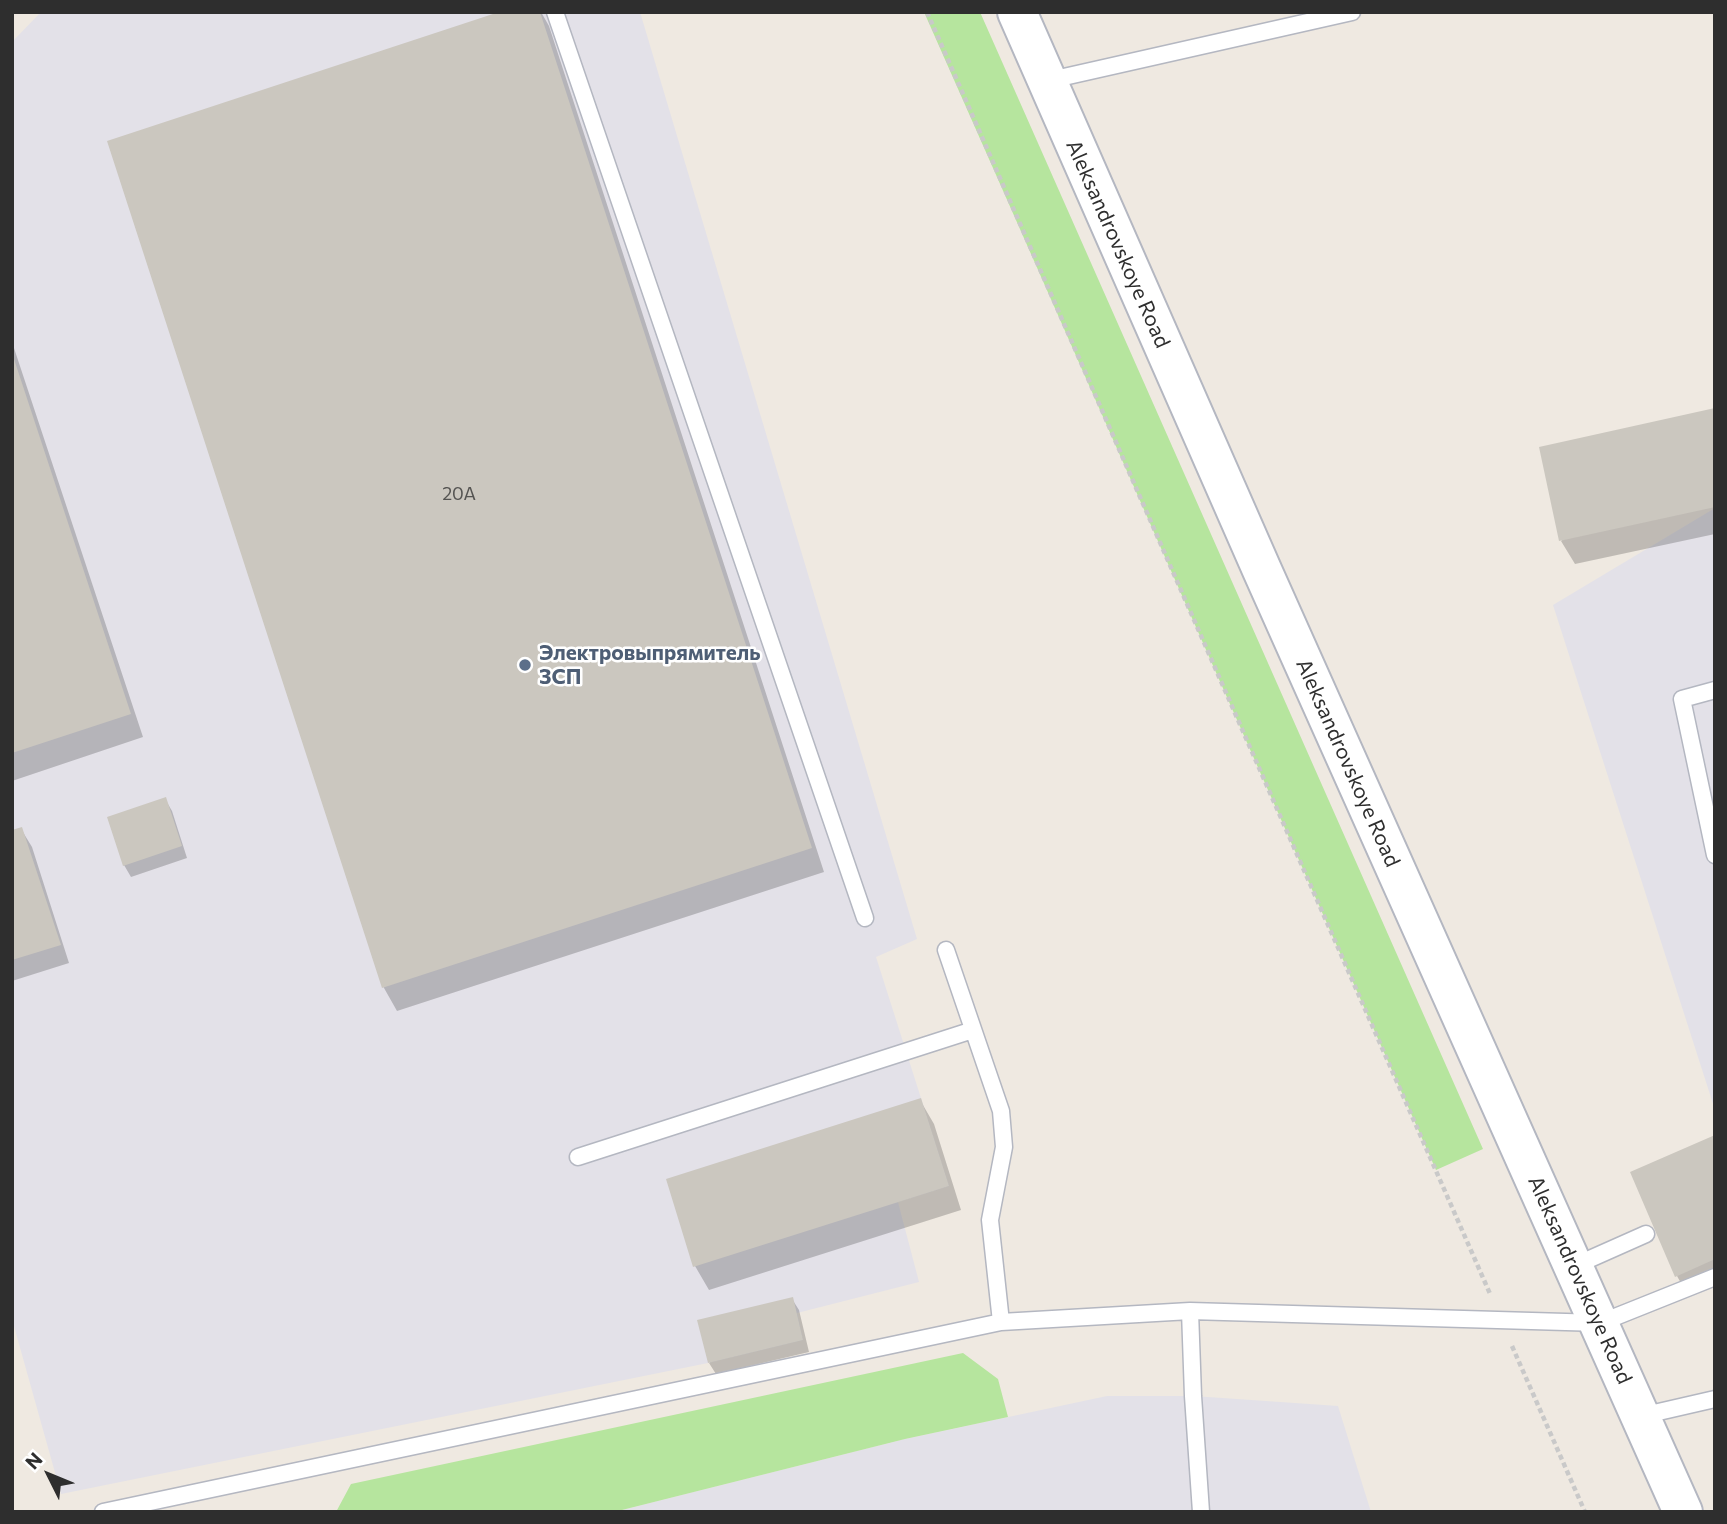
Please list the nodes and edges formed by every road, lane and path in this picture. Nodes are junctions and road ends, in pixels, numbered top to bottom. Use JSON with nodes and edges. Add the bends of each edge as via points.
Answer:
{"nodes":[{"id":1,"x":555,"y":12,"type":"edge"},
{"id":2,"x":927,"y":12,"type":"edge"},
{"id":3,"x":1017,"y":12,"type":"edge"},
{"id":4,"x":1352,"y":12,"type":"edge"},
{"id":5,"x":1046,"y":81,"type":"junction"},
{"id":6,"x":1715,"y":690,"type":"edge"},
{"id":7,"x":1715,"y":855,"type":"edge"},
{"id":8,"x":865,"y":918,"type":"dead end"},
{"id":9,"x":946,"y":950,"type":"dead end"},
{"id":10,"x":973,"y":1030,"type":"junction"},
{"id":11,"x":578,"y":1157,"type":"dead end"},
{"id":12,"x":1646,"y":1234,"type":"dead end"},
{"id":13,"x":1574,"y":1266,"type":"junction"},
{"id":14,"x":1715,"y":1277,"type":"edge"},
{"id":15,"x":1190,"y":1311,"type":"junction"},
{"id":16,"x":1501,"y":1320,"type":"junction"},
{"id":17,"x":1001,"y":1322,"type":"junction"},
{"id":18,"x":1600,"y":1323,"type":"junction"},
{"id":19,"x":1715,"y":1399,"type":"edge"},
{"id":20,"x":1641,"y":1416,"type":"junction"},
{"id":21,"x":103,"y":1512,"type":"edge"},
{"id":22,"x":1201,"y":1512,"type":"edge"},
{"id":23,"x":1585,"y":1512,"type":"edge"},
{"id":24,"x":1683,"y":1512,"type":"edge"}],
"edges":[{"from":1,"to":8,"type":"lane"},
{"from":2,"to":16,"type":"path"},
{"from":3,"to":5,"type":"main road","name":"Aleksandrovskoye Road"},
{"from":4,"to":5,"type":"lane"},
{"from":5,"to":13,"type":"main road","name":"Aleksandrovskoye Road"},
{"from":6,"to":7,"type":"lane","via":[[1682,699]]},
{"from":9,"to":10,"type":"lane"},
{"from":10,"to":11,"type":"lane"},
{"from":10,"to":17,"type":"lane","via":[[1001,1111],[1004,1147],[990,1220]]},
{"from":12,"to":13,"type":"lane"},
{"from":13,"to":18,"type":"main road","name":"Aleksandrovskoye Road"},
{"from":14,"to":18,"type":"lane"},
{"from":15,"to":16,"type":"lane"},
{"from":15,"to":17,"type":"lane"},
{"from":15,"to":22,"type":"lane"},
{"from":16,"to":18,"type":"lane"},
{"from":16,"to":23,"type":"path"},
{"from":17,"to":21,"type":"lane"},
{"from":18,"to":20,"type":"main road","name":"Aleksandrovskoye Road"},
{"from":19,"to":20,"type":"lane"},
{"from":20,"to":24,"type":"main road","name":"Aleksandrovskoye Road"}]}
